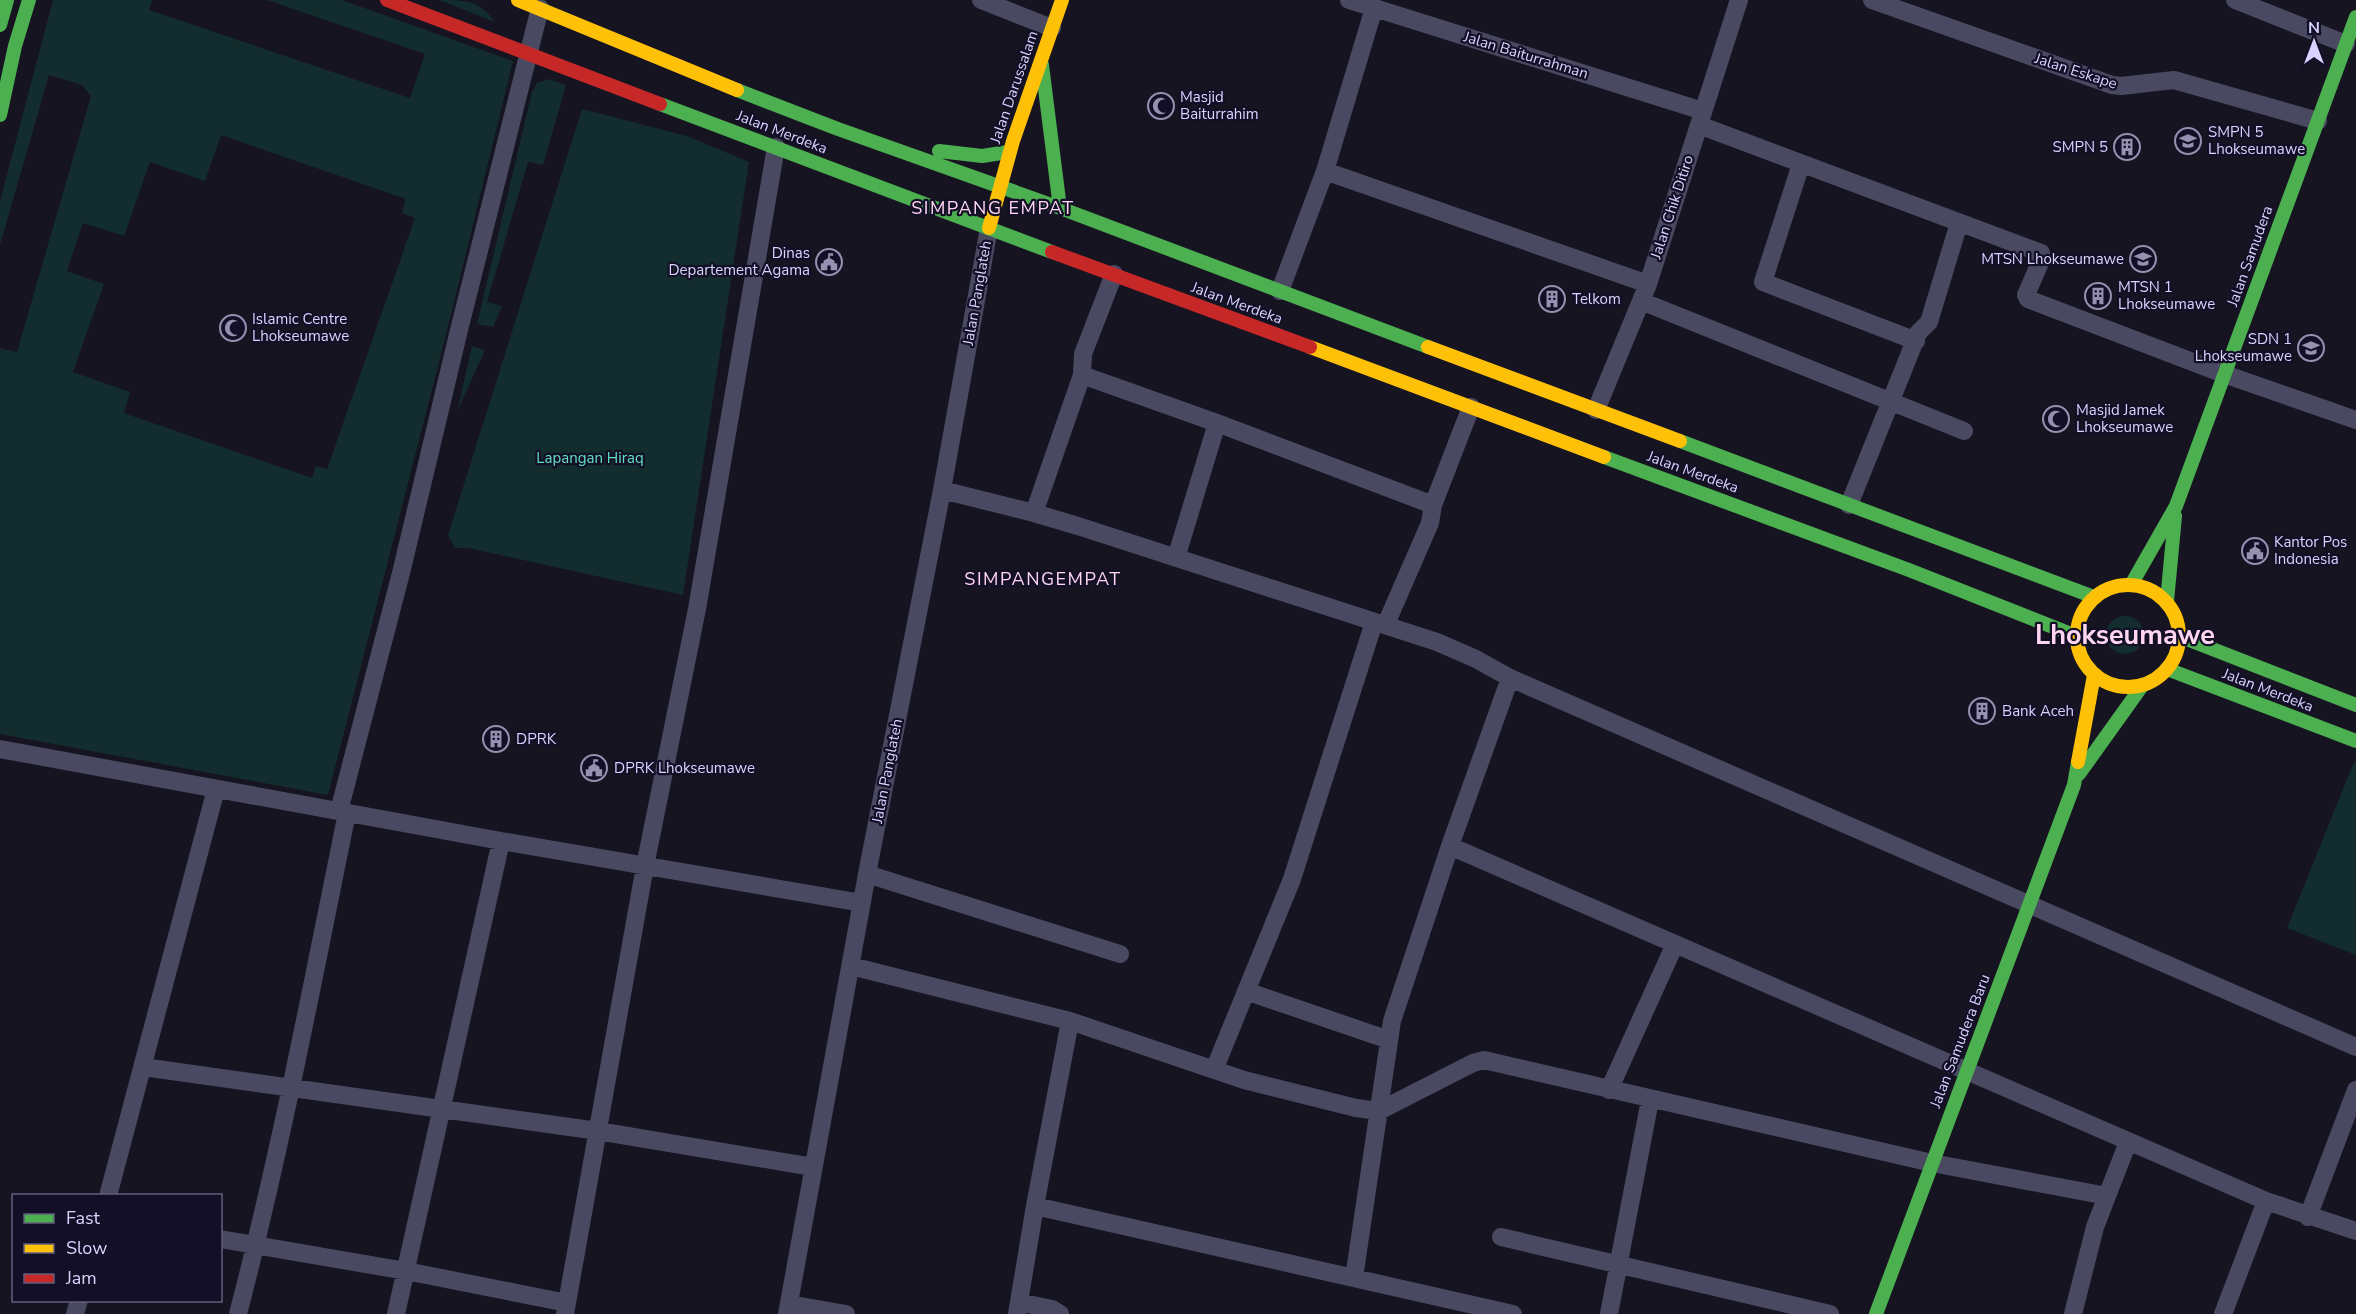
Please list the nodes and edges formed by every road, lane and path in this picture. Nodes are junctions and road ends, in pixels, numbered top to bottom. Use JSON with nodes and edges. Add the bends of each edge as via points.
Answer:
{"nodes":[{"id":1,"x":7,"y":0,"type":"edge"},
{"id":2,"x":29,"y":0,"type":"edge"},
{"id":3,"x":387,"y":0,"type":"edge"},
{"id":4,"x":518,"y":0,"type":"edge"},
{"id":5,"x":981,"y":0,"type":"edge"},
{"id":6,"x":1062,"y":0,"type":"edge"},
{"id":7,"x":1349,"y":0,"type":"edge"},
{"id":8,"x":1739,"y":0,"type":"edge"},
{"id":9,"x":1872,"y":0,"type":"edge"},
{"id":10,"x":2235,"y":0,"type":"edge"},
{"id":11,"x":540,"y":8,"type":"junction"},
{"id":12,"x":1374,"y":8,"type":"junction"},
{"id":13,"x":2356,"y":17,"type":"edge"},
{"id":14,"x":0,"y":25,"type":"edge"},
{"id":15,"x":1052,"y":28,"type":"junction"},
{"id":16,"x":2346,"y":44,"type":"junction"},
{"id":17,"x":530,"y":53,"type":"junction"},
{"id":18,"x":1041,"y":61,"type":"junction"},
{"id":19,"x":0,"y":115,"type":"edge"},
{"id":20,"x":1701,"y":118,"type":"junction"},
{"id":21,"x":2318,"y":121,"type":"junction"},
{"id":22,"x":838,"y":129,"type":"junction"},
{"id":23,"x":776,"y":147,"type":"junction"},
{"id":24,"x":1008,"y":152,"type":"junction"},
{"id":25,"x":1801,"y":164,"type":"junction"},
{"id":26,"x":1325,"y":171,"type":"junction"},
{"id":27,"x":998,"y":185,"type":"junction"},
{"id":28,"x":1060,"y":208,"type":"junction"},
{"id":29,"x":1959,"y":223,"type":"junction"},
{"id":30,"x":988,"y":228,"type":"junction"},
{"id":31,"x":1114,"y":274,"type":"junction"},
{"id":32,"x":1648,"y":284,"type":"junction"},
{"id":33,"x":1280,"y":291,"type":"junction"},
{"id":34,"x":1641,"y":301,"type":"junction"},
{"id":35,"x":1916,"y":341,"type":"junction"},
{"id":36,"x":2224,"y":374,"type":"junction"},
{"id":37,"x":1082,"y":375,"type":"junction"},
{"id":38,"x":1891,"y":402,"type":"junction"},
{"id":39,"x":1470,"y":407,"type":"junction"},
{"id":40,"x":1596,"y":410,"type":"junction"},
{"id":41,"x":2356,"y":420,"type":"edge"},
{"id":42,"x":1217,"y":423,"type":"junction"},
{"id":43,"x":1964,"y":431,"type":"dead end"},
{"id":44,"x":942,"y":490,"type":"junction"},
{"id":45,"x":1433,"y":505,"type":"junction"},
{"id":46,"x":1849,"y":505,"type":"junction"},
{"id":47,"x":2176,"y":506,"type":"junction"},
{"id":48,"x":1034,"y":513,"type":"junction"},
{"id":49,"x":1176,"y":558,"type":"junction"},
{"id":50,"x":2131,"y":585,"type":"junction"},
{"id":51,"x":2094,"y":597,"type":"junction"},
{"id":52,"x":2167,"y":601,"type":"junction"},
{"id":53,"x":1380,"y":623,"type":"junction"},
{"id":54,"x":2076,"y":636,"type":"junction"},
{"id":55,"x":2180,"y":636,"type":"junction"},
{"id":56,"x":2168,"y":669,"type":"junction"},
{"id":57,"x":2094,"y":675,"type":"junction"},
{"id":58,"x":1510,"y":678,"type":"junction"},
{"id":59,"x":2142,"y":686,"type":"junction"},
{"id":60,"x":2356,"y":705,"type":"edge"},
{"id":61,"x":2356,"y":741,"type":"edge"},
{"id":62,"x":0,"y":750,"type":"edge"},
{"id":63,"x":2075,"y":779,"type":"junction"},
{"id":64,"x":216,"y":789,"type":"junction"},
{"id":65,"x":343,"y":812,"type":"junction"},
{"id":66,"x":501,"y":841,"type":"junction"},
{"id":67,"x":1450,"y":846,"type":"junction"},
{"id":68,"x":645,"y":866,"type":"junction"},
{"id":69,"x":867,"y":874,"type":"junction"},
{"id":70,"x":862,"y":903,"type":"junction"},
{"id":71,"x":2029,"y":903,"type":"junction"},
{"id":72,"x":1675,"y":944,"type":"junction"},
{"id":73,"x":1120,"y":954,"type":"dead end"},
{"id":74,"x":851,"y":966,"type":"junction"},
{"id":75,"x":1246,"y":991,"type":"junction"},
{"id":76,"x":1070,"y":1021,"type":"junction"},
{"id":77,"x":1389,"y":1040,"type":"junction"},
{"id":78,"x":2356,"y":1047,"type":"edge"},
{"id":79,"x":143,"y":1066,"type":"junction"},
{"id":80,"x":1214,"y":1070,"type":"junction"},
{"id":81,"x":1966,"y":1072,"type":"junction"},
{"id":82,"x":291,"y":1088,"type":"junction"},
{"id":83,"x":1609,"y":1090,"type":"junction"},
{"id":84,"x":2356,"y":1090,"type":"edge"},
{"id":85,"x":1650,"y":1100,"type":"junction"},
{"id":86,"x":442,"y":1110,"type":"junction"},
{"id":87,"x":1379,"y":1111,"type":"junction"},
{"id":88,"x":598,"y":1131,"type":"junction"},
{"id":89,"x":2128,"y":1142,"type":"junction"},
{"id":90,"x":1932,"y":1163,"type":"junction"},
{"id":91,"x":813,"y":1167,"type":"junction"},
{"id":92,"x":109,"y":1194,"type":"edge"},
{"id":93,"x":2107,"y":1196,"type":"junction"},
{"id":94,"x":2266,"y":1201,"type":"junction"},
{"id":95,"x":1035,"y":1206,"type":"junction"},
{"id":96,"x":2308,"y":1217,"type":"junction"},
{"id":97,"x":2356,"y":1232,"type":"edge"},
{"id":98,"x":1501,"y":1237,"type":"dead end"},
{"id":99,"x":222,"y":1239,"type":"edge"},
{"id":100,"x":256,"y":1245,"type":"junction"},
{"id":101,"x":1618,"y":1264,"type":"junction"},
{"id":102,"x":406,"y":1271,"type":"junction"},
{"id":103,"x":1354,"y":1278,"type":"junction"},
{"id":104,"x":1018,"y":1308,"type":"edge"},
{"id":105,"x":566,"y":1309,"type":"edge"},
{"id":106,"x":788,"y":1309,"type":"edge"},
{"id":107,"x":238,"y":1314,"type":"edge"},
{"id":108,"x":396,"y":1314,"type":"edge"},
{"id":109,"x":846,"y":1314,"type":"edge"},
{"id":110,"x":1060,"y":1314,"type":"edge"},
{"id":111,"x":1513,"y":1314,"type":"edge"},
{"id":112,"x":1609,"y":1314,"type":"edge"},
{"id":113,"x":1830,"y":1314,"type":"edge"},
{"id":114,"x":1876,"y":1314,"type":"edge"},
{"id":115,"x":2073,"y":1314,"type":"edge"},
{"id":116,"x":2223,"y":1314,"type":"edge"}],
"edges":[{"from":1,"to":14,"type":"main road"},
{"from":2,"to":19,"type":"main road"},
{"from":3,"to":17,"type":"main road","name":"Jalan Merdeka"},
{"from":4,"to":11,"type":"main road","name":"Jalan Merdeka"},
{"from":5,"to":15,"type":"street"},
{"from":6,"to":15,"type":"main road","name":"Jalan Darussalam"},
{"from":7,"to":12,"type":"street","name":"Jalan Baiturrahman"},
{"from":8,"to":20,"type":"street","name":"Jalan Chik Ditiro"},
{"from":9,"to":21,"type":"street","name":"Jalan Eskape","via":[[2112,85],[2174,80]]},
{"from":10,"to":16,"type":"street"},
{"from":11,"to":17,"type":"street"},
{"from":11,"to":22,"type":"main road","name":"Jalan Merdeka","via":[[699,76]]},
{"from":12,"to":20,"type":"street","name":"Jalan Baiturrahman"},
{"from":12,"to":26,"type":"street"},
{"from":13,"to":16,"type":"main road","name":"Jalan Samudera"},
{"from":15,"to":18,"type":"main road","name":"Jalan Darussalam"},
{"from":16,"to":21,"type":"main road","name":"Jalan Samudera"},
{"from":17,"to":23,"type":"main road","name":"Jalan Merdeka"},
{"from":17,"to":65,"type":"street"},
{"from":18,"to":24,"type":"main road","name":"Jalan Darussalam"},
{"from":18,"to":28,"type":"main road"},
{"from":20,"to":25,"type":"street","name":"Jalan Baiturrahman"},
{"from":20,"to":32,"type":"street","name":"Jalan Chik Ditiro"},
{"from":21,"to":36,"type":"main road","name":"Jalan Samudera"},
{"from":22,"to":24,"type":"main road","via":[[972,157],[994,157]]},
{"from":22,"to":27,"type":"main road","name":"Jalan Merdeka"},
{"from":23,"to":30,"type":"main road","name":"Jalan Merdeka"},
{"from":23,"to":68,"type":"street","via":[[697,609]]},
{"from":24,"to":27,"type":"main road","name":"Jalan Darussalam"},
{"from":25,"to":29,"type":"street","name":"Jalan Baiturrahman"},
{"from":25,"to":35,"type":"street","via":[[1763,282]]},
{"from":26,"to":32,"type":"street"},
{"from":26,"to":33,"type":"street"},
{"from":27,"to":28,"type":"main road","name":"Jalan Merdeka"},
{"from":27,"to":30,"type":"main road","name":"Jalan Darussalam"},
{"from":28,"to":33,"type":"main road","name":"Jalan Merdeka"},
{"from":29,"to":35,"type":"street","via":[[1929,322]]},
{"from":29,"to":36,"type":"street","name":"Jalan Baiturrahman","via":[[2041,253],[2026,295],[2028,299]]},
{"from":30,"to":31,"type":"main road","name":"Jalan Merdeka"},
{"from":30,"to":44,"type":"street","name":"Jalan Panglateh"},
{"from":31,"to":37,"type":"street","via":[[1083,354]]},
{"from":31,"to":39,"type":"main road","name":"Jalan Merdeka"},
{"from":32,"to":34,"type":"street","name":"Jalan Chik Ditiro"},
{"from":33,"to":40,"type":"main road","name":"Jalan Merdeka"},
{"from":34,"to":38,"type":"street"},
{"from":34,"to":40,"type":"street","name":"Jalan Chik Ditiro"},
{"from":35,"to":38,"type":"street"},
{"from":36,"to":41,"type":"street"},
{"from":36,"to":47,"type":"main road","name":"Jalan Samudera"},
{"from":37,"to":42,"type":"street"},
{"from":37,"to":48,"type":"street"},
{"from":38,"to":43,"type":"street"},
{"from":38,"to":46,"type":"street"},
{"from":39,"to":45,"type":"street"},
{"from":39,"to":54,"type":"main road","name":"Jalan Merdeka"},
{"from":40,"to":46,"type":"main road","name":"Jalan Merdeka"},
{"from":42,"to":45,"type":"street"},
{"from":42,"to":49,"type":"street"},
{"from":44,"to":48,"type":"street"},
{"from":44,"to":69,"type":"street","name":"Jalan Panglateh"},
{"from":45,"to":53,"type":"street","via":[[1430,523]]},
{"from":46,"to":51,"type":"main road","name":"Jalan Merdeka"},
{"from":47,"to":50,"type":"main road","name":"Jalan Samudera"},
{"from":47,"to":52,"type":"main road","name":"Jalan Samudera"},
{"from":48,"to":49,"type":"street"},
{"from":49,"to":53,"type":"street"},
{"from":50,"to":51,"type":"main road","via":[[2117,586]]},
{"from":50,"to":52,"type":"main road","via":[[2144,587]]},
{"from":51,"to":54,"type":"main road","via":[[2084,608]]},
{"from":52,"to":55,"type":"main road"},
{"from":53,"to":58,"type":"street","via":[[1437,642]]},
{"from":53,"to":75,"type":"street","via":[[1292,879]]},
{"from":54,"to":57,"type":"main road","via":[[2079,652]]},
{"from":55,"to":56,"type":"main road"},
{"from":55,"to":60,"type":"main road","name":"Jalan Merdeka"},
{"from":56,"to":59,"type":"main road"},
{"from":56,"to":61,"type":"main road","name":"Jalan Merdeka"},
{"from":57,"to":59,"type":"main road","via":[[2117,686]]},
{"from":57,"to":63,"type":"main road","name":"Jalan Samudera Baru"},
{"from":58,"to":67,"type":"street"},
{"from":58,"to":71,"type":"street"},
{"from":59,"to":63,"type":"main road","name":"Jalan Samudera Baru"},
{"from":62,"to":64,"type":"street"},
{"from":63,"to":71,"type":"main road","name":"Jalan Samudera Baru"},
{"from":64,"to":65,"type":"street"},
{"from":64,"to":79,"type":"street"},
{"from":65,"to":66,"type":"street"},
{"from":65,"to":82,"type":"street"},
{"from":66,"to":68,"type":"street"},
{"from":66,"to":86,"type":"street"},
{"from":67,"to":72,"type":"street"},
{"from":67,"to":77,"type":"street"},
{"from":68,"to":70,"type":"street"},
{"from":68,"to":88,"type":"street"},
{"from":69,"to":70,"type":"street","name":"Jalan Panglateh"},
{"from":69,"to":73,"type":"street"},
{"from":70,"to":74,"type":"street","name":"Jalan Panglateh"},
{"from":71,"to":78,"type":"street"},
{"from":71,"to":81,"type":"main road","name":"Jalan Samudera Baru"},
{"from":72,"to":81,"type":"street"},
{"from":72,"to":83,"type":"street"},
{"from":74,"to":76,"type":"street"},
{"from":74,"to":91,"type":"street","name":"Jalan Panglateh"},
{"from":75,"to":77,"type":"street"},
{"from":75,"to":80,"type":"street"},
{"from":76,"to":80,"type":"street"},
{"from":76,"to":95,"type":"street"},
{"from":77,"to":87,"type":"street"},
{"from":79,"to":82,"type":"street"},
{"from":79,"to":92,"type":"street"},
{"from":80,"to":87,"type":"street"},
{"from":81,"to":89,"type":"street"},
{"from":81,"to":90,"type":"main road","name":"Jalan Samudera Baru"},
{"from":82,"to":86,"type":"street"},
{"from":82,"to":100,"type":"street"},
{"from":83,"to":85,"type":"street"},
{"from":83,"to":87,"type":"street","via":[[1484,1060]]},
{"from":84,"to":96,"type":"street"},
{"from":85,"to":90,"type":"street"},
{"from":85,"to":101,"type":"street"},
{"from":86,"to":88,"type":"street"},
{"from":86,"to":102,"type":"street"},
{"from":87,"to":103,"type":"street"},
{"from":88,"to":91,"type":"street"},
{"from":88,"to":105,"type":"street"},
{"from":89,"to":93,"type":"street"},
{"from":89,"to":94,"type":"street"},
{"from":90,"to":93,"type":"street"},
{"from":90,"to":114,"type":"main road","name":"Jalan Samudera Baru"},
{"from":91,"to":106,"type":"street","name":"Jalan Panglateh"},
{"from":93,"to":115,"type":"street"},
{"from":94,"to":96,"type":"street"},
{"from":94,"to":116,"type":"street"},
{"from":95,"to":103,"type":"street"},
{"from":95,"to":104,"type":"street"},
{"from":96,"to":97,"type":"street"},
{"from":98,"to":101,"type":"street"},
{"from":99,"to":100,"type":"street"},
{"from":100,"to":102,"type":"street"},
{"from":100,"to":107,"type":"street"},
{"from":101,"to":112,"type":"street"},
{"from":101,"to":113,"type":"street"},
{"from":102,"to":105,"type":"street"},
{"from":102,"to":108,"type":"street"},
{"from":103,"to":111,"type":"street"},
{"from":104,"to":110,"type":"street","via":[[1052,1309]]},
{"from":106,"to":109,"type":"street"}]}
